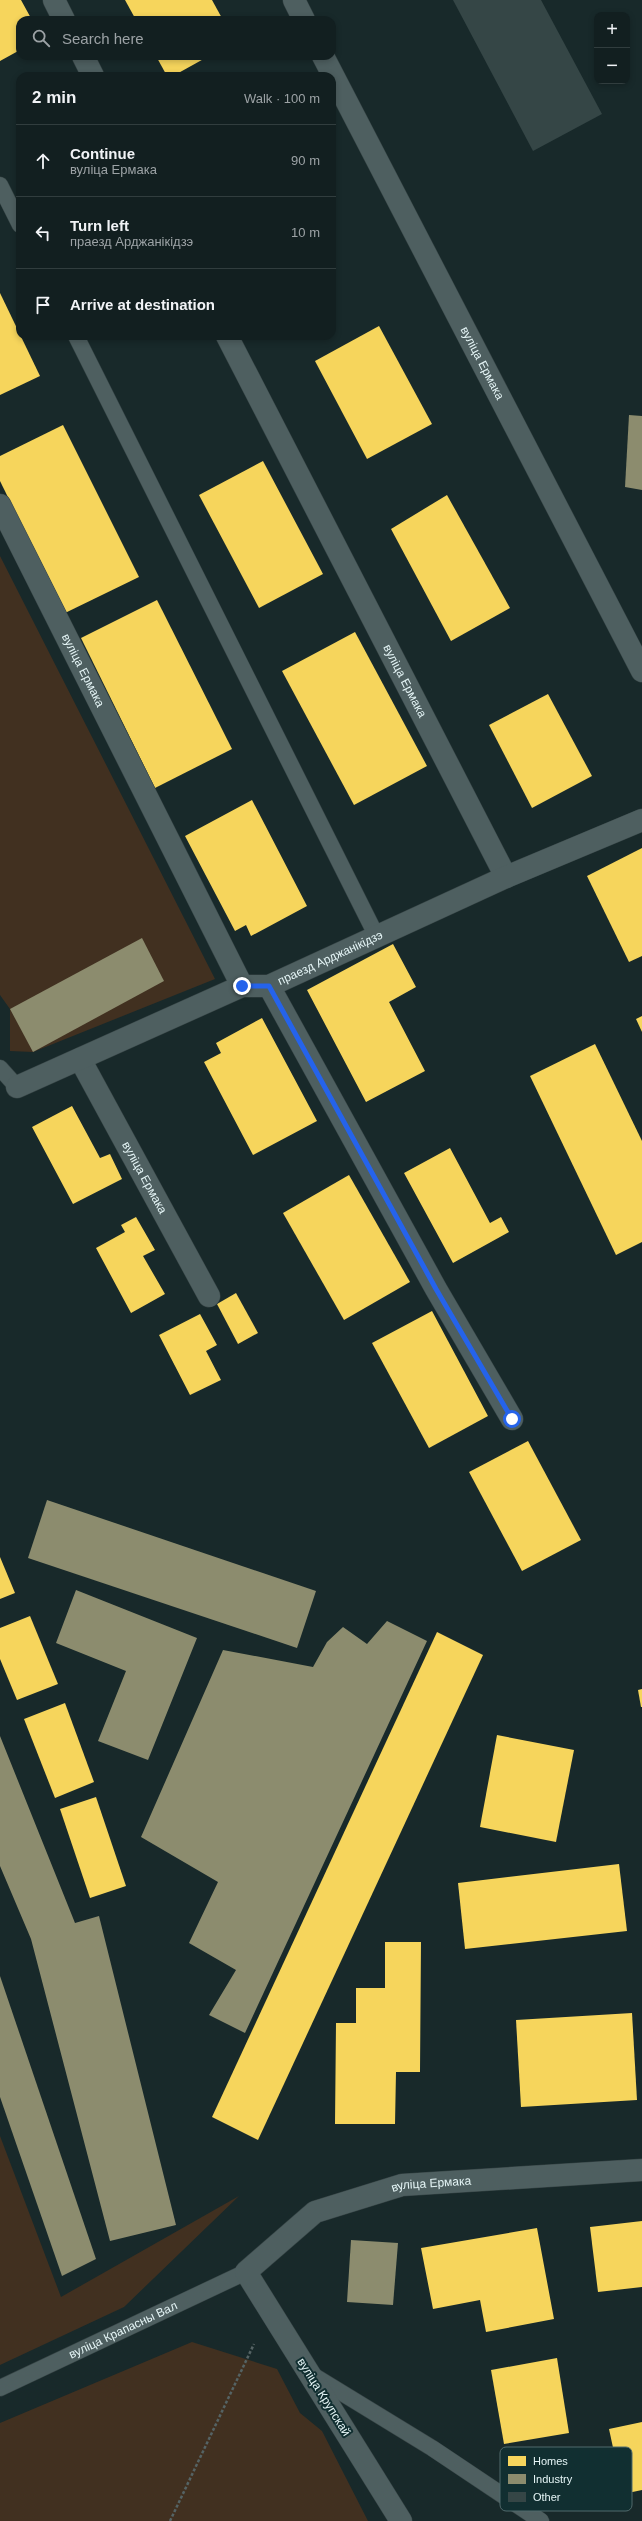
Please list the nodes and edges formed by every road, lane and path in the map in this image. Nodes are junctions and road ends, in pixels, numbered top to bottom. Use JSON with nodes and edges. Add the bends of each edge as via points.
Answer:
{"nodes":[{"id":1,"x":54,"y":0,"type":"edge"},
{"id":2,"x":294,"y":0,"type":"edge"},
{"id":3,"x":62,"y":16,"type":"edge"},
{"id":4,"x":302,"y":16,"type":"edge"},
{"id":5,"x":84,"y":60,"type":"edge"},
{"id":6,"x":325,"y":60,"type":"edge"},
{"id":7,"x":91,"y":72,"type":"edge"},
{"id":8,"x":331,"y":72,"type":"edge"},
{"id":9,"x":336,"y":81,"type":"edge"},
{"id":10,"x":0,"y":185,"type":"edge"},
{"id":11,"x":16,"y":217,"type":"edge"},
{"id":12,"x":78,"y":340,"type":"edge"},
{"id":13,"x":229,"y":340,"type":"edge"},
{"id":14,"x":0,"y":505,"type":"edge"},
{"id":15,"x":642,"y":671,"type":"edge"},
{"id":16,"x":642,"y":820,"type":"edge"},
{"id":17,"x":506,"y":877,"type":"junction"},
{"id":18,"x":376,"y":935,"type":"junction"},
{"id":19,"x":242,"y":986,"type":"junction"},
{"id":20,"x":269,"y":986,"type":"junction"},
{"id":21,"x":80,"y":1059,"type":"junction"},
{"id":22,"x":0,"y":1068,"type":"edge"},
{"id":23,"x":17,"y":1087,"type":"joint"},
{"id":24,"x":209,"y":1296,"type":"dead end"},
{"id":25,"x":512,"y":1419,"type":"dead end"},
{"id":26,"x":642,"y":2170,"type":"edge"},
{"id":27,"x":246,"y":2272,"type":"junction"},
{"id":28,"x":270,"y":2311,"type":"junction"},
{"id":29,"x":308,"y":2372,"type":"junction"},
{"id":30,"x":0,"y":2388,"type":"edge"},
{"id":31,"x":500,"y":2494,"type":"edge"},
{"id":32,"x":526,"y":2511,"type":"edge"},
{"id":33,"x":170,"y":2521,"type":"edge"},
{"id":34,"x":401,"y":2521,"type":"edge"},
{"id":35,"x":541,"y":2521,"type":"edge"}],
"edges":[{"from":1,"to":3,"type":"street"},
{"from":2,"to":4,"type":"street"},
{"from":5,"to":7,"type":"street"},
{"from":6,"to":8,"type":"street","name":"вуліца Ермака"},
{"from":9,"to":15,"type":"street","name":"вуліца Ермака"},
{"from":10,"to":11,"type":"lane"},
{"from":12,"to":18,"type":"lane"},
{"from":13,"to":17,"type":"street","name":"вуліца Ермака"},
{"from":14,"to":19,"type":"street","name":"вуліца Ермака"},
{"from":16,"to":17,"type":"street","name":"праезд Арджанікідзэ"},
{"from":17,"to":18,"type":"street","name":"праезд Арджанікідзэ"},
{"from":18,"to":20,"type":"street","name":"праезд Арджанікідзэ"},
{"from":19,"to":20,"type":"street","name":"праезд Арджанікідзэ"},
{"from":19,"to":21,"type":"street","name":"праезд Арджанікідзэ"},
{"from":20,"to":25,"type":"street","via":[[436,1289]]},
{"from":21,"to":23,"type":"street","name":"праезд Арджанікідзэ"},
{"from":21,"to":24,"type":"street","name":"вуліца Ермака"},
{"from":22,"to":23,"type":"lane"},
{"from":26,"to":27,"type":"street","name":"вуліца Ермака","via":[[402,2185],[315,2212]]},
{"from":27,"to":28,"type":"street","name":"вуліца Крупскай"},
{"from":27,"to":30,"type":"lane","name":"вуліца Крапасны Вал"},
{"from":28,"to":29,"type":"street","name":"вуліца Крупскай"},
{"from":28,"to":33,"type":"path"},
{"from":29,"to":31,"type":"lane","via":[[432,2448]]},
{"from":29,"to":34,"type":"street","name":"вуліца Крупскай"},
{"from":32,"to":35,"type":"lane"}]}
